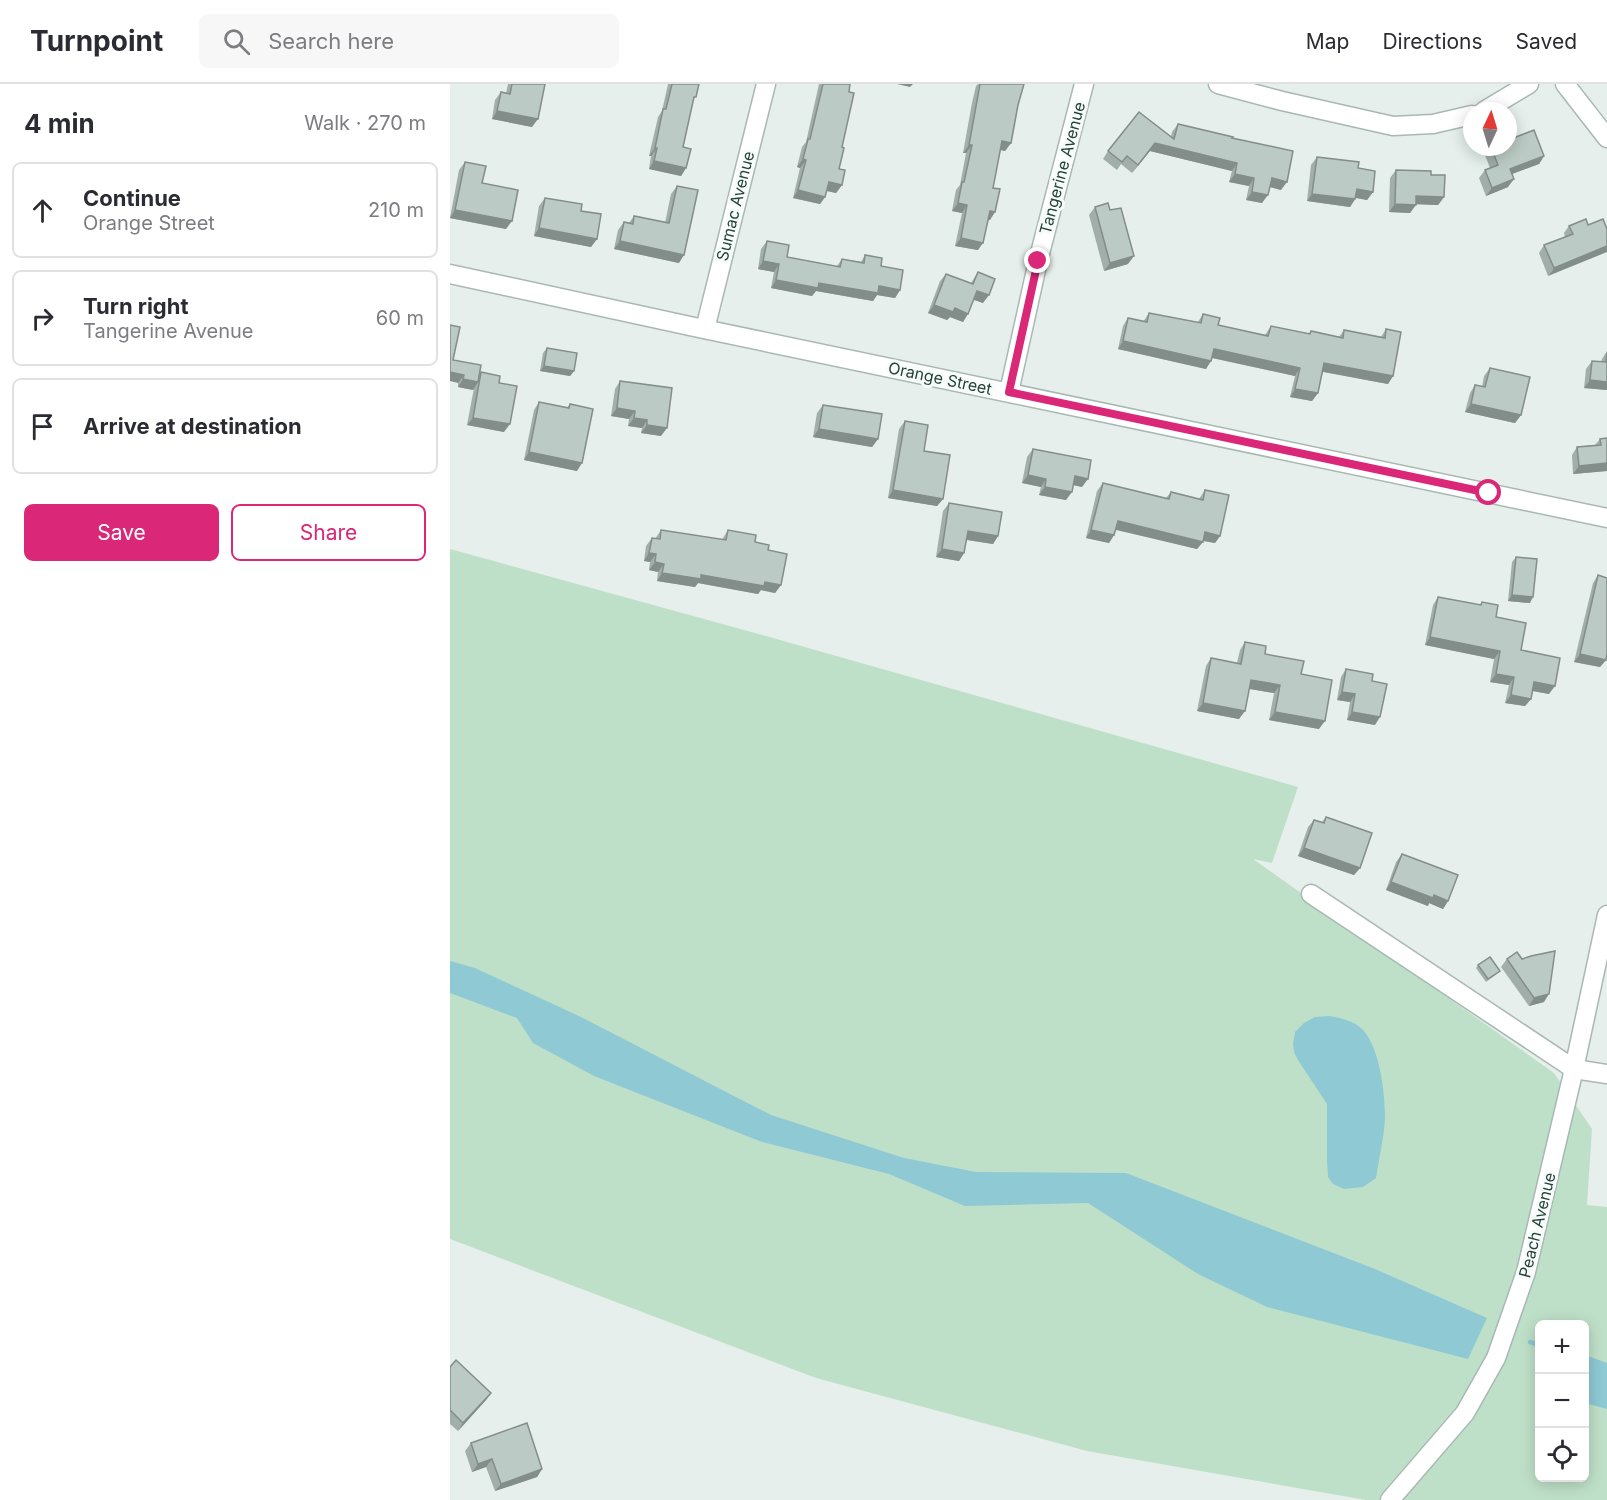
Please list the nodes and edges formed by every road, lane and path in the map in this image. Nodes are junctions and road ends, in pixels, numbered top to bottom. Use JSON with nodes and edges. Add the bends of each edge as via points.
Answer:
{"nodes":[{"id":1,"x":766,"y":84,"type":"edge"},
{"id":2,"x":1084,"y":84,"type":"edge"},
{"id":3,"x":1218,"y":84,"type":"edge"},
{"id":4,"x":1529,"y":84,"type":"edge"},
{"id":5,"x":1565,"y":84,"type":"edge"},
{"id":6,"x":1499,"y":102,"type":"edge"},
{"id":7,"x":1463,"y":117,"type":"edge"},
{"id":8,"x":1607,"y":138,"type":"edge"},
{"id":9,"x":450,"y":274,"type":"edge"},
{"id":10,"x":705,"y":329,"type":"junction"},
{"id":11,"x":1009,"y":392,"type":"junction"},
{"id":12,"x":1607,"y":518,"type":"edge"},
{"id":13,"x":1311,"y":894,"type":"dead end"},
{"id":14,"x":1607,"y":915,"type":"edge"},
{"id":15,"x":1574,"y":1069,"type":"junction"},
{"id":16,"x":1607,"y":1074,"type":"edge"},
{"id":17,"x":1390,"y":1500,"type":"edge"}],
"edges":[{"from":1,"to":10,"type":"street","name":"Sumac Avenue"},
{"from":2,"to":11,"type":"street","name":"Tangerine Avenue"},
{"from":3,"to":7,"type":"street","via":[[1393,126],[1433,124]]},
{"from":4,"to":6,"type":"street"},
{"from":5,"to":8,"type":"street"},
{"from":9,"to":10,"type":"street","name":"Orange Street"},
{"from":10,"to":11,"type":"street","name":"Orange Street"},
{"from":11,"to":12,"type":"street","name":"Orange Street"},
{"from":13,"to":15,"type":"street"},
{"from":14,"to":15,"type":"street","name":"Peach Avenue"},
{"from":15,"to":16,"type":"street"},
{"from":15,"to":17,"type":"street","name":"Peach Avenue","via":[[1526,1272],[1496,1358],[1465,1413]]}]}
